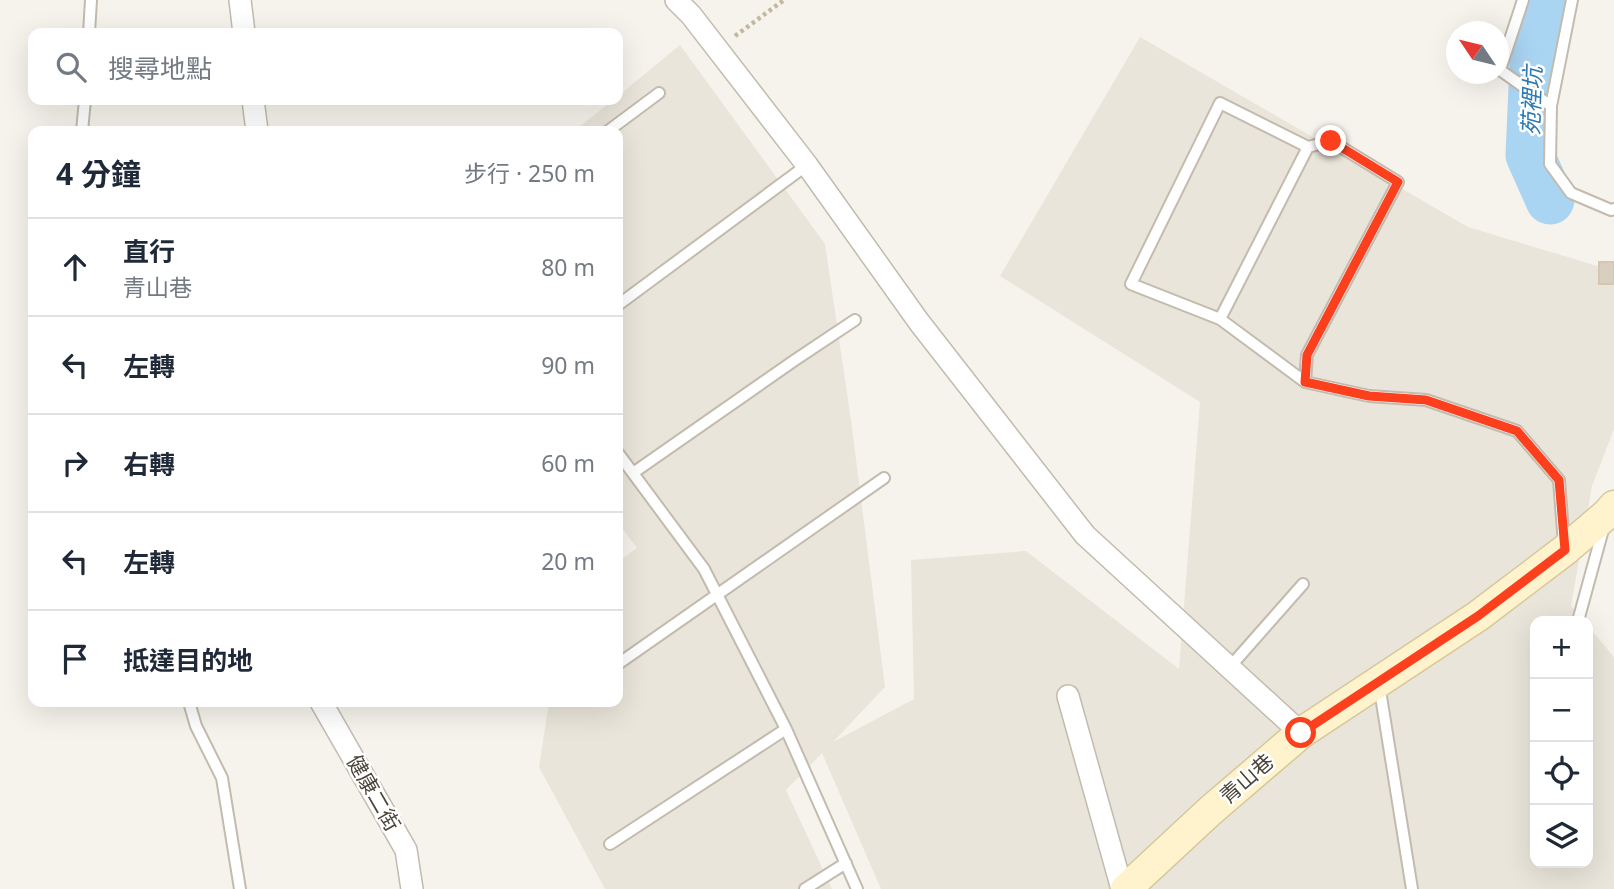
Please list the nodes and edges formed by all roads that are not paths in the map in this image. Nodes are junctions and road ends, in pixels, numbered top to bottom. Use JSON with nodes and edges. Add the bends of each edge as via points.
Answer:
{"nodes":[{"id":1,"x":92,"y":0,"type":"edge"},
{"id":2,"x":240,"y":0,"type":"edge"},
{"id":3,"x":676,"y":0,"type":"edge"},
{"id":4,"x":1523,"y":0,"type":"edge"},
{"id":5,"x":1572,"y":0,"type":"edge"},
{"id":6,"x":89,"y":28,"type":"edge"},
{"id":7,"x":243,"y":28,"type":"edge"},
{"id":8,"x":659,"y":93,"type":"dead end"},
{"id":9,"x":85,"y":105,"type":"edge"},
{"id":10,"x":254,"y":105,"type":"edge"},
{"id":11,"x":1551,"y":106,"type":"junction"},
{"id":12,"x":82,"y":126,"type":"edge"},
{"id":13,"x":256,"y":126,"type":"edge"},
{"id":14,"x":615,"y":126,"type":"edge"},
{"id":15,"x":1308,"y":147,"type":"junction"},
{"id":16,"x":807,"y":164,"type":"junction"},
{"id":17,"x":1614,"y":209,"type":"edge"},
{"id":18,"x":623,"y":301,"type":"edge"},
{"id":19,"x":1220,"y":319,"type":"junction"},
{"id":20,"x":855,"y":320,"type":"dead end"},
{"id":21,"x":1305,"y":382,"type":"junction"},
{"id":22,"x":623,"y":460,"type":"edge"},
{"id":23,"x":633,"y":473,"type":"junction"},
{"id":24,"x":884,"y":478,"type":"dead end"},
{"id":25,"x":1611,"y":510,"type":"edge"},
{"id":26,"x":1565,"y":550,"type":"junction"},
{"id":27,"x":1303,"y":584,"type":"dead end"},
{"id":28,"x":716,"y":594,"type":"junction"},
{"id":29,"x":1579,"y":616,"type":"edge"},
{"id":30,"x":623,"y":660,"type":"edge"},
{"id":31,"x":1230,"y":668,"type":"junction"},
{"id":32,"x":1379,"y":681,"type":"junction"},
{"id":33,"x":1068,"y":696,"type":"dead end"},
{"id":34,"x":190,"y":707,"type":"edge"},
{"id":35,"x":324,"y":707,"type":"edge"},
{"id":36,"x":786,"y":729,"type":"junction"},
{"id":37,"x":1301,"y":733,"type":"junction"},
{"id":38,"x":610,"y":844,"type":"dead end"},
{"id":39,"x":846,"y":863,"type":"junction"},
{"id":40,"x":240,"y":889,"type":"edge"},
{"id":41,"x":412,"y":889,"type":"edge"},
{"id":42,"x":805,"y":889,"type":"edge"},
{"id":43,"x":857,"y":889,"type":"edge"},
{"id":44,"x":1124,"y":889,"type":"edge"},
{"id":45,"x":1412,"y":889,"type":"edge"}],
"edges":[{"from":1,"to":6,"type":"lane"},
{"from":2,"to":7,"type":"street"},
{"from":3,"to":16,"type":"street"},
{"from":4,"to":11,"type":"lane","via":[[1500,70]]},
{"from":5,"to":11,"type":"lane"},
{"from":8,"to":14,"type":"lane"},
{"from":9,"to":12,"type":"lane"},
{"from":10,"to":13,"type":"street"},
{"from":11,"to":17,"type":"lane","via":[[1550,164],[1571,193]]},
{"from":15,"to":19,"type":"lane"},
{"from":15,"to":19,"type":"lane","via":[[1220,103],[1131,284]]},
{"from":15,"to":21,"type":"lane","via":[[1331,141],[1398,182],[1307,355]]},
{"from":16,"to":18,"type":"lane"},
{"from":16,"to":31,"type":"street","via":[[919,322],[1085,535]]},
{"from":19,"to":21,"type":"lane"},
{"from":20,"to":23,"type":"lane"},
{"from":21,"to":26,"type":"lane","via":[[1369,396],[1426,400],[1517,431],[1559,480]]},
{"from":22,"to":23,"type":"lane"},
{"from":23,"to":28,"type":"lane","via":[[704,569]]},
{"from":24,"to":28,"type":"lane"},
{"from":25,"to":26,"type":"street","name":"青山巷"},
{"from":25,"to":29,"type":"lane"},
{"from":26,"to":32,"type":"street","name":"青山巷","via":[[1478,616]]},
{"from":27,"to":31,"type":"lane"},
{"from":28,"to":30,"type":"lane"},
{"from":28,"to":36,"type":"lane"},
{"from":31,"to":37,"type":"street"},
{"from":32,"to":37,"type":"street","name":"青山巷"},
{"from":32,"to":45,"type":"lane"},
{"from":33,"to":44,"type":"street"},
{"from":34,"to":40,"type":"lane","via":[[222,778]]},
{"from":35,"to":41,"type":"street","name":"健康二街","via":[[406,850]]},
{"from":36,"to":38,"type":"lane"},
{"from":36,"to":39,"type":"lane"},
{"from":37,"to":44,"type":"street","name":"青山巷"},
{"from":39,"to":42,"type":"lane"},
{"from":39,"to":43,"type":"lane"}]}
